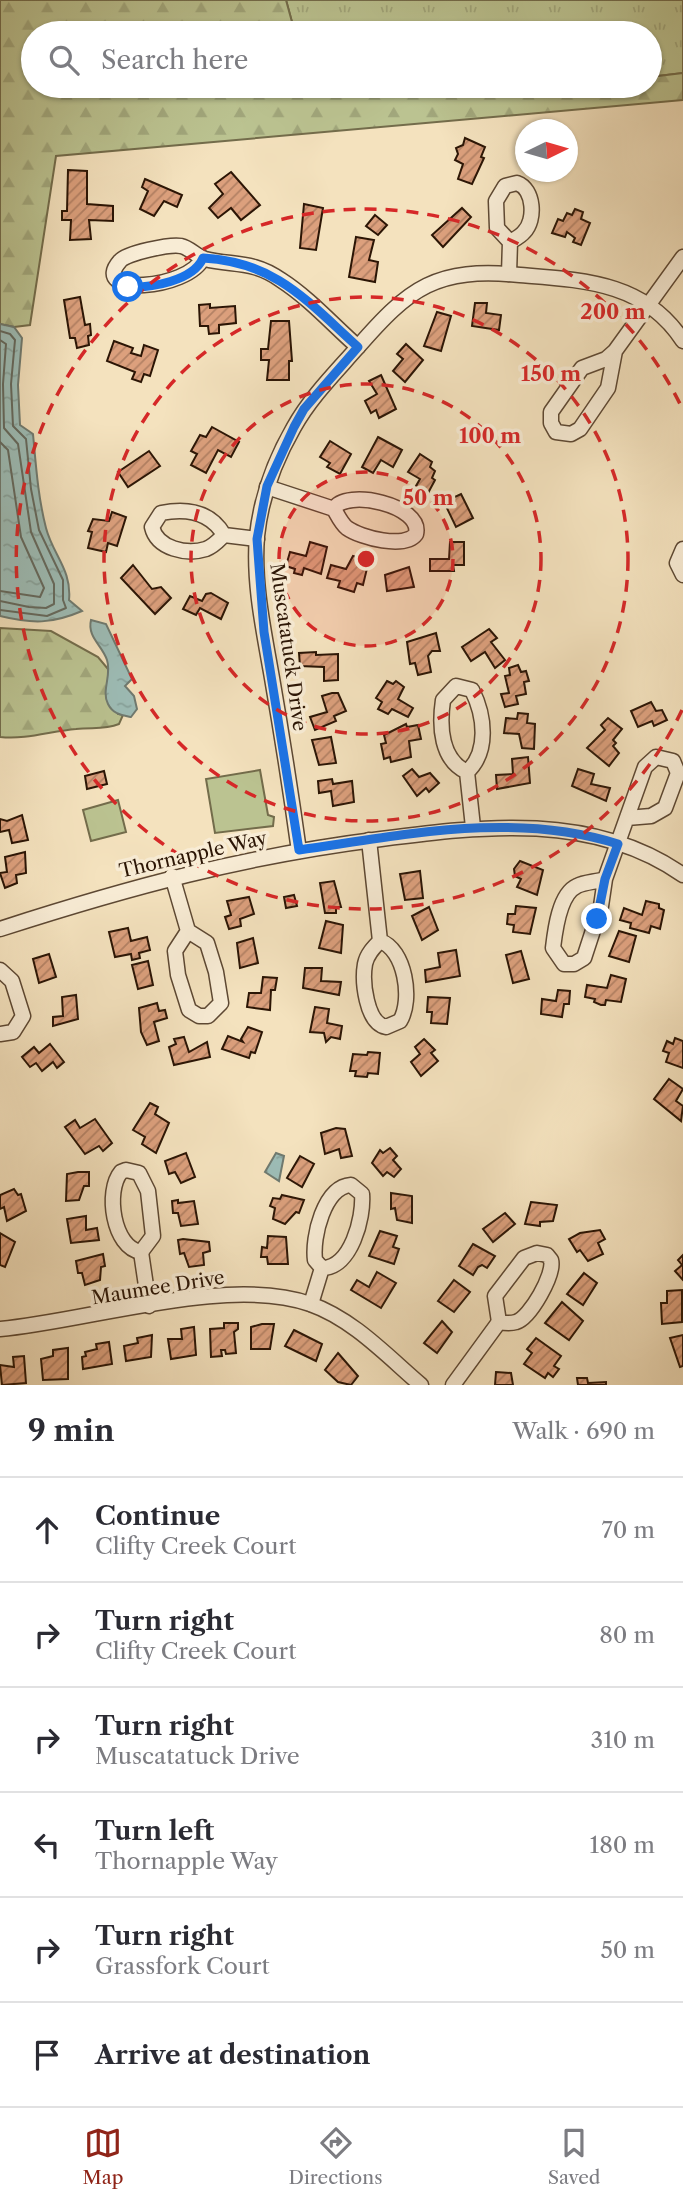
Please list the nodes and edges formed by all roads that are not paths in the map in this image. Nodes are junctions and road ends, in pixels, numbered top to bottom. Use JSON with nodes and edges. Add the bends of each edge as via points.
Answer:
{"nodes":[{"id":1,"x":510,"y":242,"type":"dead end"},
{"id":2,"x":683,"y":257,"type":"edge"},
{"id":3,"x":203,"y":258,"type":"junction"},
{"id":4,"x":509,"y":274,"type":"junction"},
{"id":5,"x":649,"y":303,"type":"junction"},
{"id":6,"x":683,"y":341,"type":"edge"},
{"id":7,"x":358,"y":347,"type":"junction"},
{"id":8,"x":615,"y":351,"type":"junction"},
{"id":9,"x":267,"y":486,"type":"junction"},
{"id":10,"x":334,"y":509,"type":"junction"},
{"id":11,"x":224,"y":535,"type":"junction"},
{"id":12,"x":257,"y":539,"type":"junction"},
{"id":13,"x":683,"y":549,"type":"edge"},
{"id":14,"x":683,"y":575,"type":"edge"},
{"id":15,"x":467,"y":772,"type":"junction"},
{"id":16,"x":627,"y":818,"type":"junction"},
{"id":17,"x":473,"y":827,"type":"junction"},
{"id":18,"x":369,"y":841,"type":"junction"},
{"id":19,"x":618,"y":844,"type":"junction"},
{"id":20,"x":299,"y":850,"type":"junction"},
{"id":21,"x":683,"y":875,"type":"edge"},
{"id":22,"x":172,"y":876,"type":"junction"},
{"id":23,"x":605,"y":879,"type":"junction"},
{"id":24,"x":0,"y":929,"type":"edge"},
{"id":25,"x":188,"y":931,"type":"junction"},
{"id":26,"x":380,"y":941,"type":"junction"},
{"id":27,"x":0,"y":970,"type":"edge"},
{"id":28,"x":0,"y":1034,"type":"edge"},
{"id":29,"x":141,"y":1252,"type":"junction"},
{"id":30,"x":322,"y":1268,"type":"junction"},
{"id":31,"x":311,"y":1304,"type":"junction"},
{"id":32,"x":149,"y":1306,"type":"junction"},
{"id":33,"x":499,"y":1322,"type":"junction"},
{"id":34,"x":0,"y":1329,"type":"edge"},
{"id":35,"x":421,"y":1385,"type":"edge"},
{"id":36,"x":453,"y":1385,"type":"edge"}],
"edges":[{"from":1,"to":4,"type":"street"},
{"from":2,"to":5,"type":"street"},
{"from":3,"to":3,"type":"street","via":[[182,246],[130,254],[120,260],[116,278],[136,287],[185,276],[199,267]]},
{"from":3,"to":7,"type":"street","via":[[245,263],[281,279]]},
{"from":4,"to":5,"type":"street","name":"Muscatatuck Drive","via":[[600,282]]},
{"from":4,"to":7,"type":"street","name":"Muscatatuck Drive","via":[[466,273],[434,281],[405,298]]},
{"from":5,"to":6,"type":"street","name":"Muscatatuck Drive"},
{"from":5,"to":8,"type":"street"},
{"from":7,"to":9,"type":"street","name":"Muscatatuck Drive","via":[[304,409]]},
{"from":8,"to":8,"type":"street","via":[[582,368],[551,412],[556,432],[569,434],[580,429],[608,388]]},
{"from":9,"to":10,"type":"street"},
{"from":9,"to":12,"type":"street","name":"Muscatatuck Drive"},
{"from":10,"to":10,"type":"street","via":[[351,530],[398,543],[408,542],[416,534],[416,523],[407,512],[356,499],[340,502]]},
{"from":11,"to":11,"type":"street","via":[[211,519],[191,511],[161,513],[152,527],[163,545],[183,550],[204,550]]},
{"from":11,"to":12,"type":"street"},
{"from":12,"to":20,"type":"street","name":"Muscatatuck Drive","via":[[264,632]]},
{"from":13,"to":14,"type":"street","via":[[677,563]]},
{"from":15,"to":15,"type":"street","via":[[481,754],[480,716],[472,690],[456,686],[443,700],[443,733],[446,755]]},
{"from":15,"to":17,"type":"street"},
{"from":16,"to":16,"type":"street","via":[[651,816],[666,808],[678,773],[673,761],[656,757],[645,766]]},
{"from":16,"to":19,"type":"street"},
{"from":17,"to":18,"type":"street","name":"Thornapple Way"},
{"from":17,"to":19,"type":"street","name":"Thornapple Way","via":[[549,828]]},
{"from":18,"to":20,"type":"street","name":"Thornapple Way"},
{"from":18,"to":26,"type":"street"},
{"from":19,"to":21,"type":"street","name":"Thornapple Way"},
{"from":19,"to":23,"type":"street"},
{"from":20,"to":22,"type":"street","name":"Thornapple Way"},
{"from":22,"to":24,"type":"street","name":"Thornapple Way"},
{"from":22,"to":25,"type":"street"},
{"from":23,"to":23,"type":"street","via":[[584,958],[564,964],[553,948],[565,901],[573,887]]},
{"from":25,"to":25,"type":"street","via":[[207,943],[216,972],[220,1003],[208,1016],[189,1010],[178,975],[175,951]]},
{"from":26,"to":26,"type":"street","via":[[394,949],[400,961],[406,1005],[400,1021],[386,1027],[370,1012],[365,965]]},
{"from":27,"to":28,"type":"street","via":[[12,981],[23,1016],[13,1032]]},
{"from":29,"to":29,"type":"street","via":[[153,1236],[148,1191],[139,1173],[126,1170],[114,1184],[117,1225],[127,1245]]},
{"from":29,"to":32,"type":"street"},
{"from":30,"to":30,"type":"street","via":[[315,1260],[316,1235],[331,1195],[341,1186],[351,1185],[362,1194],[363,1208],[345,1256],[337,1265]]},
{"from":30,"to":31,"type":"street"},
{"from":31,"to":32,"type":"street","name":"Maumee Drive","via":[[242,1294]]},
{"from":31,"to":35,"type":"street","name":"Maumee Drive","via":[[376,1344]]},
{"from":32,"to":34,"type":"street","name":"Maumee Drive"},
{"from":33,"to":33,"type":"street","via":[[516,1322],[528,1312],[552,1272],[547,1255],[529,1254],[495,1296]]},
{"from":33,"to":36,"type":"street"}]}
